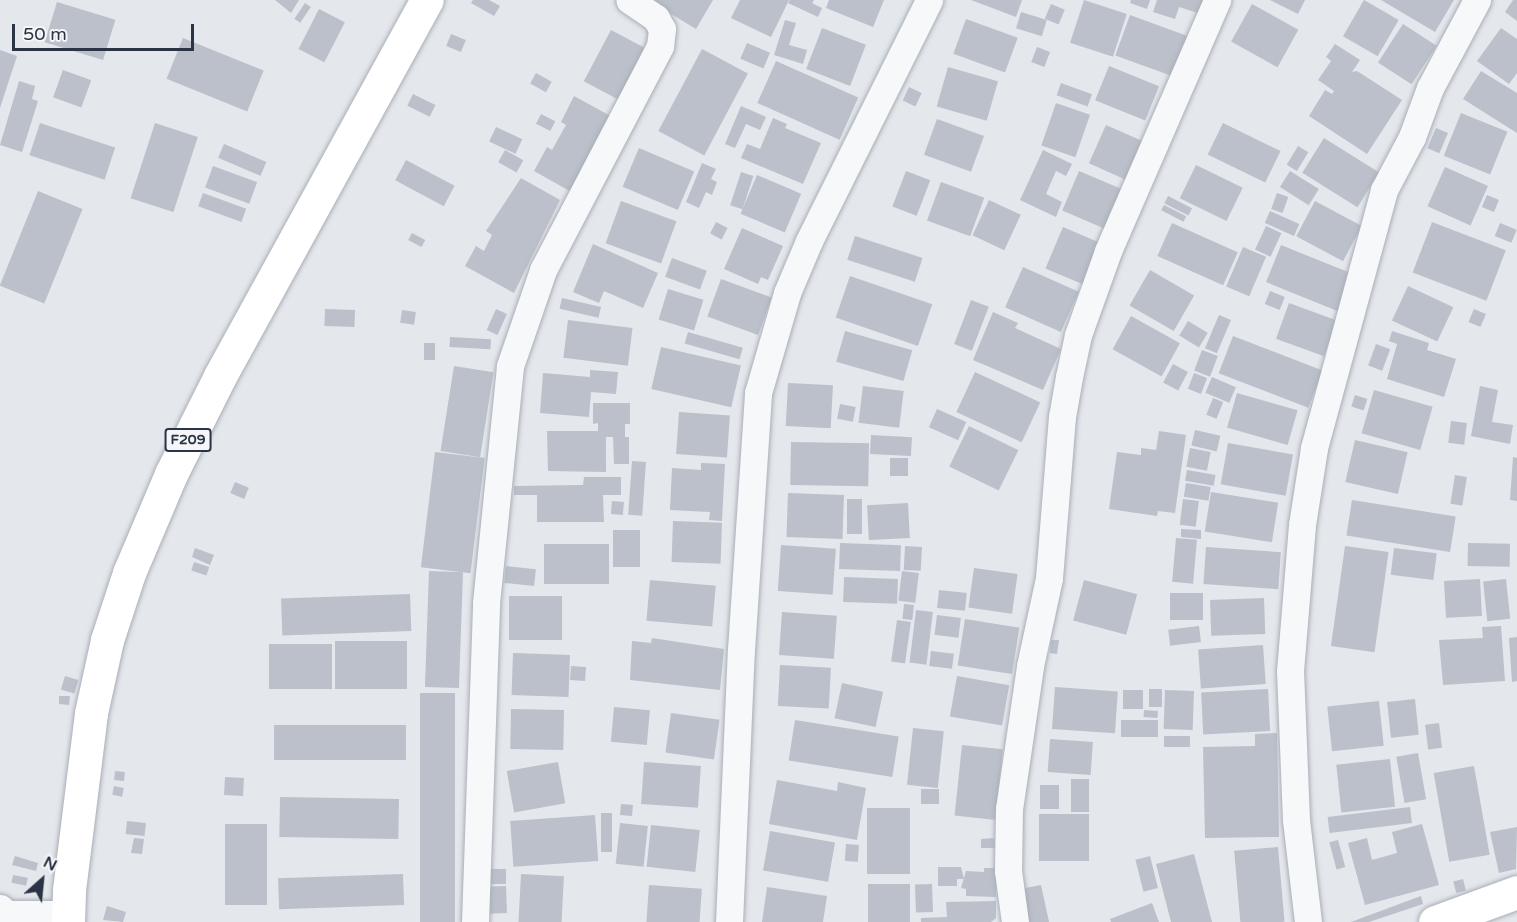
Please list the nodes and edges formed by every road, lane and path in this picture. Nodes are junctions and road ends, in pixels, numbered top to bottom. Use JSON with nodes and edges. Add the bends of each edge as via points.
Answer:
{"nodes":[{"id":1,"x":428,"y":0,"type":"edge"},
{"id":2,"x":629,"y":0,"type":"edge"},
{"id":3,"x":929,"y":0,"type":"edge"},
{"id":4,"x":1217,"y":0,"type":"edge"},
{"id":5,"x":1477,"y":0,"type":"edge"},
{"id":6,"x":1517,"y":892,"type":"edge"},
{"id":7,"x":0,"y":908,"type":"edge"},
{"id":8,"x":68,"y":918,"type":"edge"},
{"id":9,"x":475,"y":922,"type":"edge"},
{"id":10,"x":729,"y":922,"type":"edge"},
{"id":11,"x":1016,"y":922,"type":"edge"},
{"id":12,"x":1308,"y":922,"type":"edge"},
{"id":13,"x":1435,"y":922,"type":"edge"}],
"edges":[{"from":1,"to":8,"type":"main road","number":"F209","via":[[220,376],[171,474],[129,573],[107,640],[91,713]]},
{"from":2,"to":9,"type":"street","via":[[656,18],[662,29],[660,46],[543,270],[510,366],[486,603]]},
{"from":3,"to":10,"type":"street","via":[[804,252],[787,293],[758,393]]},
{"from":4,"to":11,"type":"street","via":[[1108,251],[1078,335],[1069,376],[1049,578],[1030,666],[1009,809],[1008,871]]},
{"from":5,"to":12,"type":"street","via":[[1430,88],[1412,137],[1384,190],[1314,448],[1302,525],[1290,671],[1296,820]]},
{"from":6,"to":13,"type":"main road"},
{"from":7,"to":8,"type":"street","via":[[7,914]]}]}
